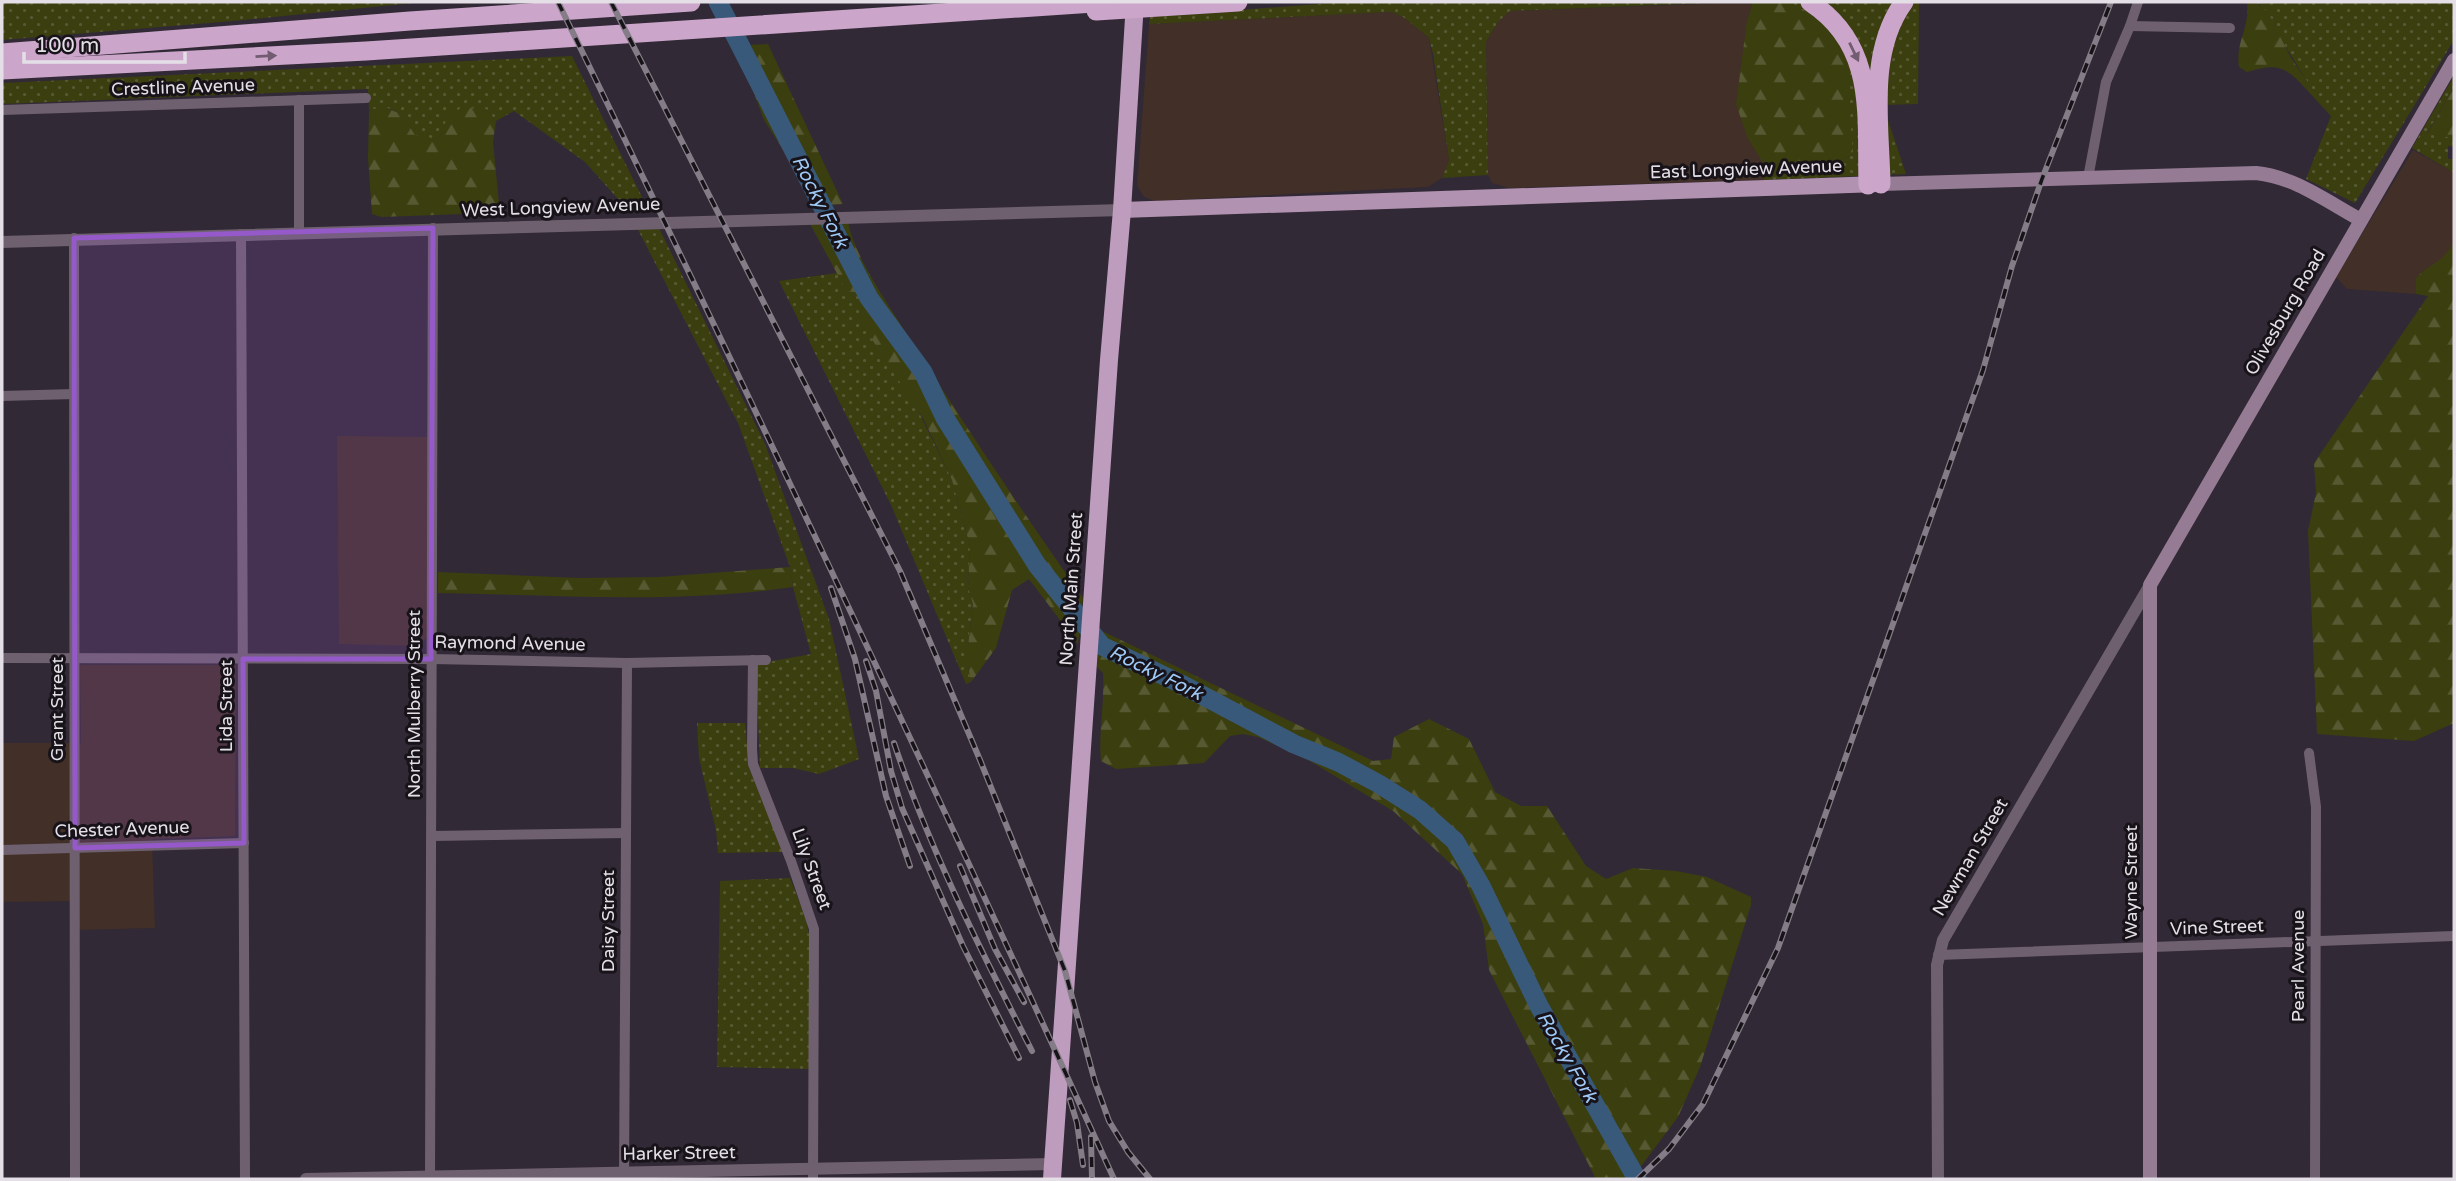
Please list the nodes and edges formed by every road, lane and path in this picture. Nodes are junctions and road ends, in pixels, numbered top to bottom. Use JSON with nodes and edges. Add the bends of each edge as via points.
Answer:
{"nodes":[{"id":1,"x":561,"y":2,"type":"edge"},
{"id":2,"x":691,"y":2,"type":"edge"},
{"id":3,"x":1109,"y":2,"type":"edge"},
{"id":4,"x":1135,"y":2,"type":"edge"},
{"id":5,"x":1232,"y":2,"type":"edge"},
{"id":6,"x":1238,"y":2,"type":"edge"},
{"id":7,"x":1810,"y":2,"type":"edge"},
{"id":8,"x":1904,"y":2,"type":"edge"},
{"id":9,"x":2138,"y":2,"type":"edge"},
{"id":10,"x":409,"y":17,"type":"junction"},
{"id":11,"x":2130,"y":26,"type":"junction"},
{"id":12,"x":2230,"y":29,"type":"dead end"},
{"id":13,"x":426,"y":51,"type":"junction"},
{"id":14,"x":2,"y":53,"type":"edge"},
{"id":15,"x":2454,"y":60,"type":"edge"},
{"id":16,"x":2,"y":70,"type":"edge"},
{"id":17,"x":366,"y":98,"type":"dead end"},
{"id":18,"x":299,"y":100,"type":"junction"},
{"id":19,"x":2,"y":110,"type":"edge"},
{"id":20,"x":2088,"y":178,"type":"junction"},
{"id":21,"x":1874,"y":185,"type":"junction"},
{"id":22,"x":1122,"y":210,"type":"junction"},
{"id":23,"x":2361,"y":220,"type":"junction"},
{"id":24,"x":433,"y":228,"type":"junction"},
{"id":25,"x":299,"y":232,"type":"junction"},
{"id":26,"x":241,"y":234,"type":"junction"},
{"id":27,"x":74,"y":238,"type":"junction"},
{"id":28,"x":2,"y":242,"type":"edge"},
{"id":29,"x":74,"y":394,"type":"junction"},
{"id":30,"x":2,"y":396,"type":"edge"},
{"id":31,"x":2150,"y":585,"type":"junction"},
{"id":32,"x":2,"y":658,"type":"edge"},
{"id":33,"x":75,"y":658,"type":"junction"},
{"id":34,"x":243,"y":659,"type":"junction"},
{"id":35,"x":431,"y":659,"type":"junction"},
{"id":36,"x":753,"y":660,"type":"junction"},
{"id":37,"x":766,"y":660,"type":"dead end"},
{"id":38,"x":627,"y":663,"type":"junction"},
{"id":39,"x":2308,"y":754,"type":"dead end"},
{"id":40,"x":625,"y":833,"type":"junction"},
{"id":41,"x":432,"y":836,"type":"junction"},
{"id":42,"x":244,"y":843,"type":"junction"},
{"id":43,"x":75,"y":848,"type":"junction"},
{"id":44,"x":2,"y":850,"type":"edge"},
{"id":45,"x":2454,"y":936,"type":"edge"},
{"id":46,"x":2316,"y":940,"type":"junction"},
{"id":47,"x":2150,"y":947,"type":"junction"},
{"id":48,"x":1938,"y":955,"type":"junction"},
{"id":49,"x":1052,"y":1172,"type":"edge"},
{"id":50,"x":813,"y":1173,"type":"edge"},
{"id":51,"x":624,"y":1175,"type":"edge"},
{"id":52,"x":430,"y":1178,"type":"edge"},
{"id":53,"x":75,"y":1179,"type":"edge"},
{"id":54,"x":246,"y":1179,"type":"edge"},
{"id":55,"x":306,"y":1179,"type":"edge"},
{"id":56,"x":1938,"y":1179,"type":"edge"},
{"id":57,"x":2150,"y":1179,"type":"edge"},
{"id":58,"x":2315,"y":1179,"type":"edge"}],
"edges":[{"from":1,"to":10,"type":"highway"},
{"from":2,"to":10,"type":"highway"},
{"from":3,"to":13,"type":"highway"},
{"from":4,"to":22,"type":"highway","name":"North Main Street"},
{"from":5,"to":6,"type":"highway"},
{"from":5,"to":13,"type":"highway"},
{"from":7,"to":21,"type":"highway","one_way":true,"via":[[1834,21],[1860,64]]},
{"from":8,"to":21,"type":"highway","via":[[1888,30],[1879,66]]},
{"from":9,"to":11,"type":"street"},
{"from":10,"to":14,"type":"highway"},
{"from":11,"to":12,"type":"street"},
{"from":11,"to":20,"type":"street","via":[[2106,82]]},
{"from":16,"to":13,"type":"highway","one_way":true},
{"from":15,"to":23,"type":"main road","name":"Olivesburg Road"},
{"from":17,"to":18,"type":"street","name":"Crestline Avenue"},
{"from":18,"to":19,"type":"street","name":"Crestline Avenue"},
{"from":18,"to":25,"type":"street"},
{"from":20,"to":21,"type":"main road","name":"East Longview Avenue"},
{"from":20,"to":23,"type":"main road","name":"East Longview Avenue","via":[[2269,174],[2294,182]]},
{"from":21,"to":22,"type":"main road","name":"East Longview Avenue"},
{"from":22,"to":24,"type":"street","name":"West Longview Avenue"},
{"from":22,"to":49,"type":"highway","name":"North Main Street"},
{"from":23,"to":31,"type":"main road","name":"Olivesburg Road"},
{"from":24,"to":25,"type":"street","name":"West Longview Avenue"},
{"from":24,"to":35,"type":"street","name":"North Mulberry Street"},
{"from":25,"to":26,"type":"street","name":"West Longview Avenue"},
{"from":26,"to":27,"type":"street","name":"West Longview Avenue"},
{"from":26,"to":34,"type":"street","name":"Lida Street"},
{"from":27,"to":28,"type":"street","name":"West Longview Avenue"},
{"from":27,"to":29,"type":"street","name":"Grant Street"},
{"from":29,"to":30,"type":"street"},
{"from":29,"to":33,"type":"street","name":"Grant Street"},
{"from":31,"to":47,"type":"main road","name":"Wayne Street"},
{"from":31,"to":48,"type":"street","name":"Newman Street","via":[[1952,921]]},
{"from":32,"to":33,"type":"street","name":"Raymond Avenue"},
{"from":33,"to":34,"type":"street","name":"Raymond Avenue"},
{"from":33,"to":43,"type":"street","name":"Grant Street"},
{"from":34,"to":35,"type":"street","name":"Raymond Avenue"},
{"from":34,"to":42,"type":"street","name":"Lida Street"},
{"from":35,"to":38,"type":"street","name":"Raymond Avenue"},
{"from":35,"to":41,"type":"street","name":"North Mulberry Street"},
{"from":36,"to":37,"type":"street","name":"Raymond Avenue"},
{"from":36,"to":38,"type":"street","name":"Raymond Avenue"},
{"from":36,"to":50,"type":"street","name":"Lily Street","via":[[754,764],[814,929]]},
{"from":38,"to":40,"type":"street","name":"Daisy Street"},
{"from":39,"to":46,"type":"street","name":"Pearl Avenue","via":[[2316,807]]},
{"from":40,"to":41,"type":"street"},
{"from":40,"to":51,"type":"street","name":"Daisy Street"},
{"from":41,"to":52,"type":"street","name":"North Mulberry Street"},
{"from":42,"to":43,"type":"street","name":"Chester Avenue"},
{"from":42,"to":54,"type":"street","name":"Lida Street"},
{"from":43,"to":44,"type":"street","name":"Chester Avenue"},
{"from":43,"to":53,"type":"street","name":"Grant Street"},
{"from":45,"to":46,"type":"street","name":"Vine Street"},
{"from":46,"to":47,"type":"street","name":"Vine Street"},
{"from":46,"to":58,"type":"street","name":"Pearl Avenue"},
{"from":47,"to":48,"type":"street","name":"Vine Street"},
{"from":47,"to":57,"type":"main road","name":"Wayne Street"},
{"from":48,"to":56,"type":"street","name":"Newman Street"},
{"from":49,"to":50,"type":"street","name":"Harker Street"},
{"from":50,"to":51,"type":"street","name":"Harker Street"},
{"from":51,"to":52,"type":"street","name":"Harker Street"},
{"from":52,"to":55,"type":"street","name":"Harker Street"}]}
